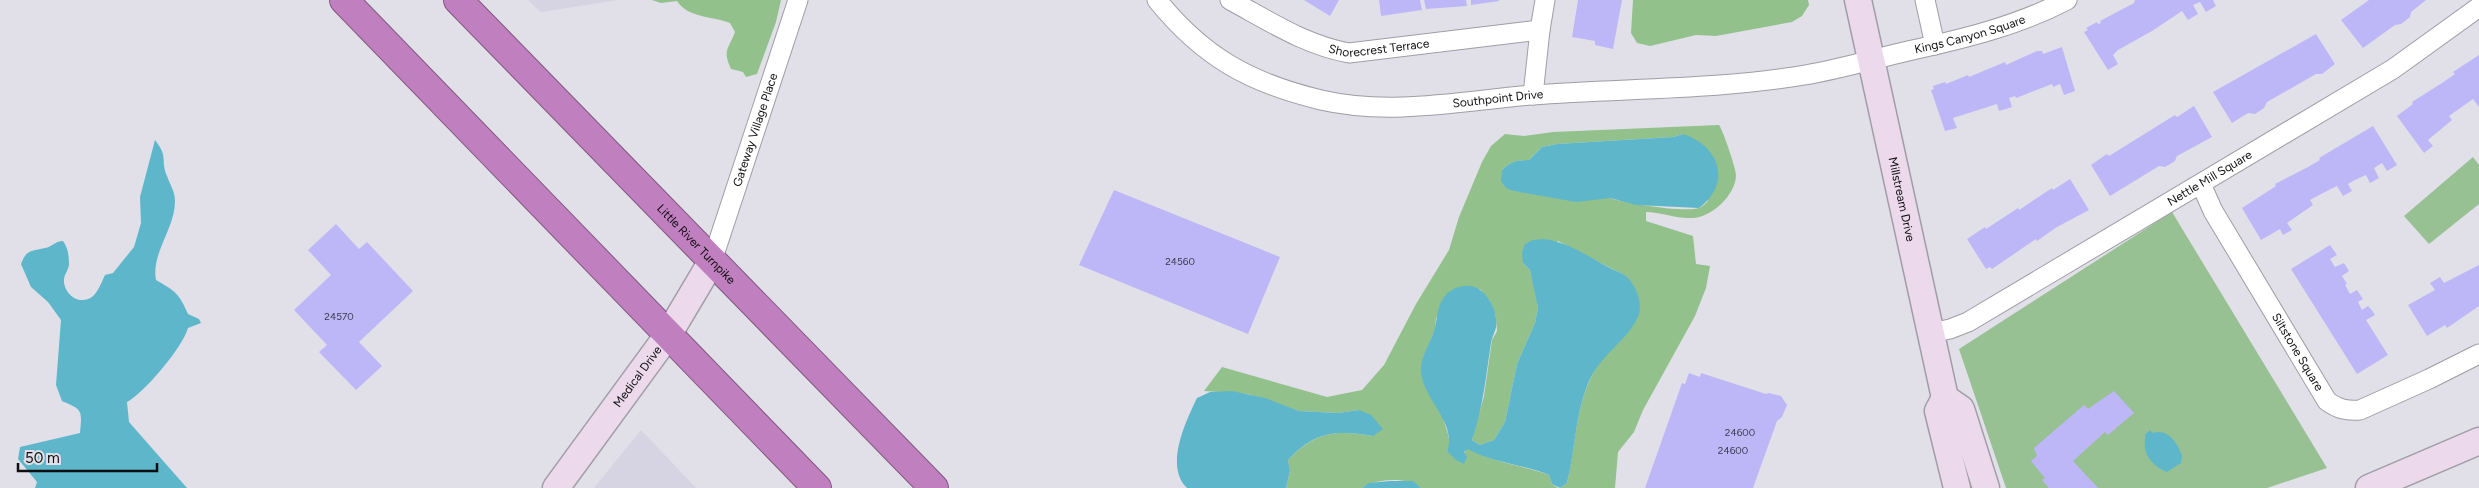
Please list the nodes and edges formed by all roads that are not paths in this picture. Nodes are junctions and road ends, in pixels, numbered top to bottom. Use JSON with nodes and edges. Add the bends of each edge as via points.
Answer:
{"nodes":[{"id":1,"x":344,"y":0,"type":"edge"},
{"id":2,"x":458,"y":0,"type":"edge"},
{"id":3,"x":798,"y":0,"type":"edge"},
{"id":4,"x":1156,"y":0,"type":"edge"},
{"id":5,"x":1230,"y":0,"type":"edge"},
{"id":6,"x":1545,"y":0,"type":"edge"},
{"id":7,"x":1858,"y":0,"type":"edge"},
{"id":8,"x":1925,"y":0,"type":"edge"},
{"id":9,"x":2067,"y":0,"type":"edge"},
{"id":10,"x":2479,"y":7,"type":"edge"},
{"id":11,"x":1540,"y":30,"type":"junction"},
{"id":12,"x":1934,"y":45,"type":"junction"},
{"id":13,"x":1870,"y":60,"type":"junction"},
{"id":14,"x":1533,"y":95,"type":"junction"},
{"id":15,"x":2201,"y":184,"type":"junction"},
{"id":16,"x":712,"y":261,"type":"junction"},
{"id":17,"x":1931,"y":333,"type":"junction"},
{"id":18,"x":668,"y":335,"type":"junction"},
{"id":19,"x":2479,"y":354,"type":"edge"},
{"id":20,"x":1946,"y":398,"type":"junction"},
{"id":21,"x":2479,"y":441,"type":"edge"},
{"id":22,"x":556,"y":488,"type":"edge"},
{"id":23,"x":817,"y":488,"type":"edge"},
{"id":24,"x":934,"y":488,"type":"edge"},
{"id":25,"x":1957,"y":488,"type":"edge"},
{"id":26,"x":1986,"y":488,"type":"edge"},
{"id":27,"x":2369,"y":488,"type":"edge"}],
"edges":[{"from":1,"to":18,"type":"highway"},
{"from":2,"to":16,"type":"highway","name":"Little River Turnpike"},
{"from":3,"to":16,"type":"street","name":"Gateway Village Place"},
{"from":4,"to":14,"type":"street","name":"Southpoint Drive","via":[[1204,49],[1249,76],[1304,96],[1355,106],[1389,108]]},
{"from":5,"to":11,"type":"street","name":"Shorecrest Terrace","via":[[1302,40],[1349,53]]},
{"from":6,"to":11,"type":"street"},
{"from":7,"to":13,"type":"street","name":"Millstream Drive"},
{"from":8,"to":12,"type":"street"},
{"from":9,"to":12,"type":"street","name":"Kings Canyon Square","via":[[2026,20],[1985,34]]},
{"from":10,"to":15,"type":"street","name":"Nettle Mill Square","via":[[2393,69]]},
{"from":11,"to":14,"type":"street"},
{"from":12,"to":13,"type":"street","name":"Kings Canyon Square"},
{"from":13,"to":14,"type":"street","name":"Southpoint Drive","via":[[1803,75],[1727,84]]},
{"from":13,"to":17,"type":"street","name":"Millstream Drive"},
{"from":15,"to":17,"type":"street","name":"Nettle Mill Square","via":[[1968,322]]},
{"from":15,"to":19,"type":"street","name":"Siltstone Square","via":[[2213,211],[2322,393],[2336,408],[2360,410]]},
{"from":16,"to":18,"type":"street","name":"Medical Drive"},
{"from":16,"to":24,"type":"highway","name":"Little River Turnpike"},
{"from":17,"to":20,"type":"street","name":"Millstream Drive"},
{"from":18,"to":22,"type":"street","name":"Medical Drive"},
{"from":18,"to":23,"type":"highway"},
{"from":20,"to":25,"type":"street","name":"Millstream Drive","via":[[1938,411]]},
{"from":20,"to":26,"type":"street","via":[[1961,410]]},
{"from":21,"to":27,"type":"street"}]}
